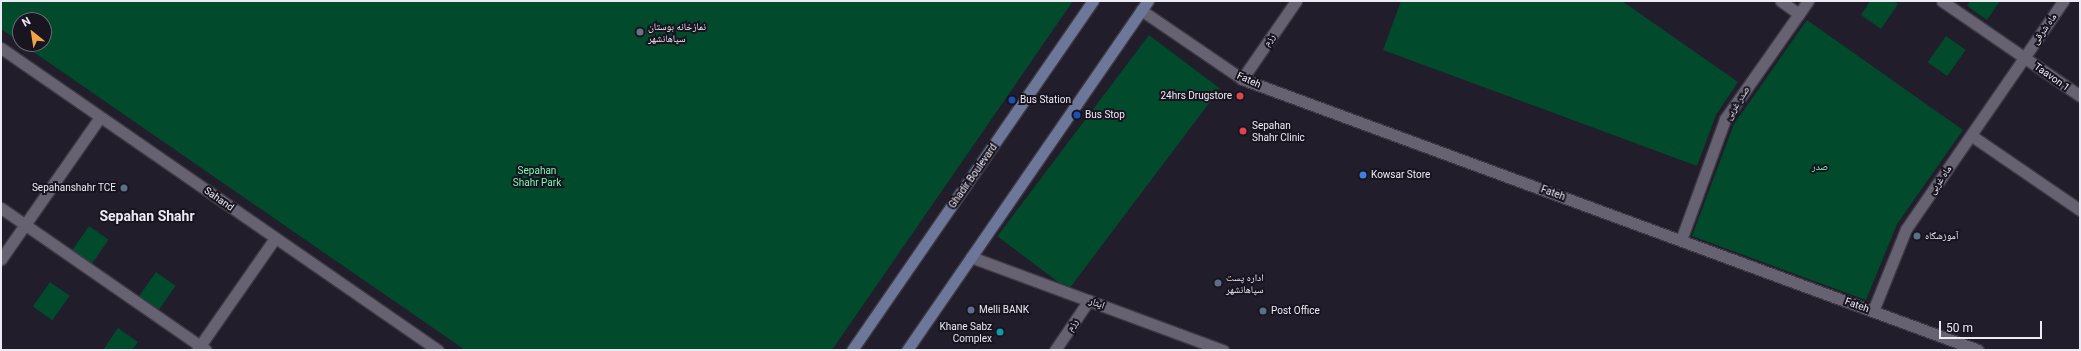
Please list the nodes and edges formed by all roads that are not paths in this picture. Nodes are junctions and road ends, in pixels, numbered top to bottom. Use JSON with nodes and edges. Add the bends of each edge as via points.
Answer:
{"nodes":[{"id":1,"x":1093,"y":1,"type":"edge"},
{"id":2,"x":1148,"y":1,"type":"edge"},
{"id":3,"x":1296,"y":1,"type":"edge"},
{"id":4,"x":1781,"y":1,"type":"edge"},
{"id":5,"x":1808,"y":1,"type":"edge"},
{"id":6,"x":1942,"y":1,"type":"edge"},
{"id":7,"x":2063,"y":1,"type":"edge"},
{"id":8,"x":1141,"y":10,"type":"junction"},
{"id":9,"x":1799,"y":14,"type":"junction"},
{"id":10,"x":1,"y":48,"type":"edge"},
{"id":11,"x":2024,"y":58,"type":"junction"},
{"id":12,"x":1242,"y":79,"type":"junction"},
{"id":13,"x":2080,"y":96,"type":"edge"},
{"id":14,"x":100,"y":117,"type":"junction"},
{"id":15,"x":1972,"y":136,"type":"junction"},
{"id":16,"x":1,"y":208,"type":"edge"},
{"id":17,"x":2080,"y":210,"type":"edge"},
{"id":18,"x":25,"y":225,"type":"junction"},
{"id":19,"x":275,"y":238,"type":"junction"},
{"id":20,"x":1681,"y":240,"type":"junction"},
{"id":21,"x":971,"y":257,"type":"junction"},
{"id":22,"x":1,"y":259,"type":"edge"},
{"id":23,"x":1089,"y":300,"type":"junction"},
{"id":24,"x":1873,"y":311,"type":"junction"},
{"id":25,"x":201,"y":349,"type":"edge"},
{"id":26,"x":438,"y":350,"type":"edge"},
{"id":27,"x":852,"y":350,"type":"edge"},
{"id":28,"x":907,"y":350,"type":"edge"},
{"id":29,"x":1055,"y":350,"type":"edge"},
{"id":30,"x":1223,"y":350,"type":"edge"},
{"id":31,"x":1978,"y":350,"type":"edge"}],
"edges":[{"from":1,"to":27,"type":"main road","name":"Ghadir Boulevard"},
{"from":2,"to":8,"type":"main road"},
{"from":3,"to":12,"type":"street","name":"رزم"},
{"from":4,"to":9,"type":"street"},
{"from":5,"to":9,"type":"street","name":"صدر غربی"},
{"from":6,"to":11,"type":"street","name":"Taavon 1"},
{"from":7,"to":11,"type":"street","name":"ماه شرقی"},
{"from":8,"to":12,"type":"street","name":"Fateh"},
{"from":8,"to":21,"type":"main road"},
{"from":9,"to":20,"type":"street","name":"صدر غربی","via":[[1725,119]]},
{"from":10,"to":14,"type":"street","name":"Sahand"},
{"from":11,"to":13,"type":"street","name":"Taavon 1"},
{"from":11,"to":15,"type":"street","name":"ماه غربی"},
{"from":12,"to":20,"type":"street","name":"Fateh"},
{"from":14,"to":18,"type":"street"},
{"from":14,"to":19,"type":"street","name":"Sahand"},
{"from":15,"to":17,"type":"street"},
{"from":15,"to":24,"type":"street","name":"ماه غربی","via":[[1906,229]]},
{"from":16,"to":18,"type":"street"},
{"from":18,"to":22,"type":"street"},
{"from":18,"to":25,"type":"street"},
{"from":19,"to":25,"type":"street"},
{"from":19,"to":26,"type":"street","name":"Sahand"},
{"from":20,"to":24,"type":"street","name":"Fateh"},
{"from":21,"to":23,"type":"street","name":"ایثار"},
{"from":21,"to":28,"type":"main road"},
{"from":23,"to":29,"type":"street","name":"رزم"},
{"from":23,"to":30,"type":"street","name":"ایثار"},
{"from":24,"to":31,"type":"street","name":"Fateh"}]}
